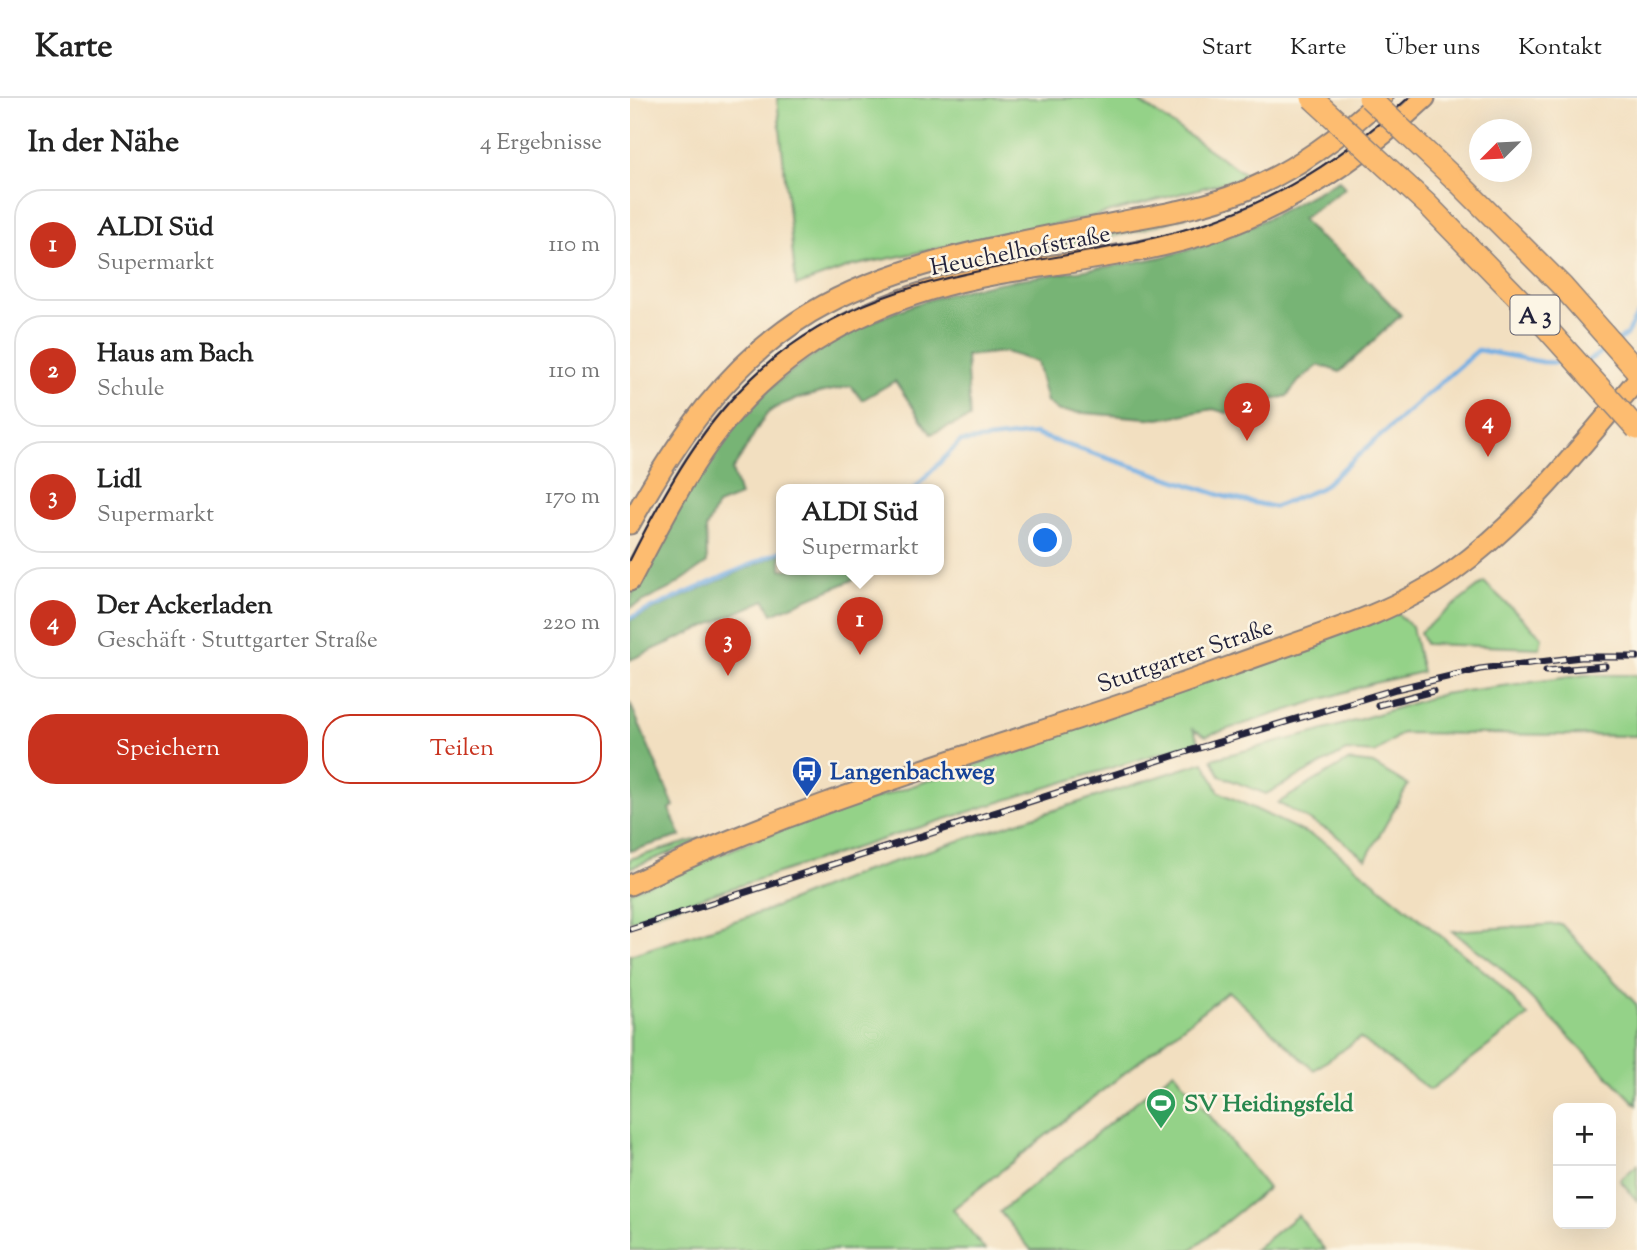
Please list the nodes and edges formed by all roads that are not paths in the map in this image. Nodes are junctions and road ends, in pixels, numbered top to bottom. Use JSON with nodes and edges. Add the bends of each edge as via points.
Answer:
{"nodes":[{"id":1,"x":1312,"y":98,"type":"edge"},
{"id":2,"x":1369,"y":98,"type":"edge"},
{"id":3,"x":1382,"y":98,"type":"edge"},
{"id":4,"x":1425,"y":98,"type":"edge"},
{"id":5,"x":1637,"y":370,"type":"edge"},
{"id":6,"x":1637,"y":380,"type":"edge"},
{"id":7,"x":1637,"y":429,"type":"edge"},
{"id":8,"x":630,"y":524,"type":"edge"},
{"id":9,"x":630,"y":581,"type":"edge"},
{"id":10,"x":677,"y":862,"type":"junction"},
{"id":11,"x":630,"y":874,"type":"edge"},
{"id":12,"x":630,"y":885,"type":"edge"}],
"edges":[{"from":1,"to":7,"type":"highway","number":"A 3","bridge":true,"via":[[1428,205]]},
{"from":2,"to":5,"type":"highway","number":"A 3","bridge":true,"via":[[1562,286]]},
{"from":3,"to":8,"type":"main road","name":"Heuchelhofstraße","via":[[1287,169],[1244,191],[1180,212],[985,251],[900,274],[810,313],[719,388],[681,437]]},
{"from":4,"to":9,"type":"main road","name":"Heuchelhofstraße","via":[[1343,166],[1263,213],[1141,250],[991,275],[909,298],[822,336],[736,408],[684,480]]},
{"from":6,"to":10,"type":"main road","name":"Stuttgarter Straße","via":[[1549,483],[1492,541],[1451,573],[1382,610],[1189,682],[846,795]]},
{"from":10,"to":11,"type":"main road","name":"Stuttgarter Straße"},
{"from":10,"to":12,"type":"main road","name":"Stuttgarter Straße"}]}
